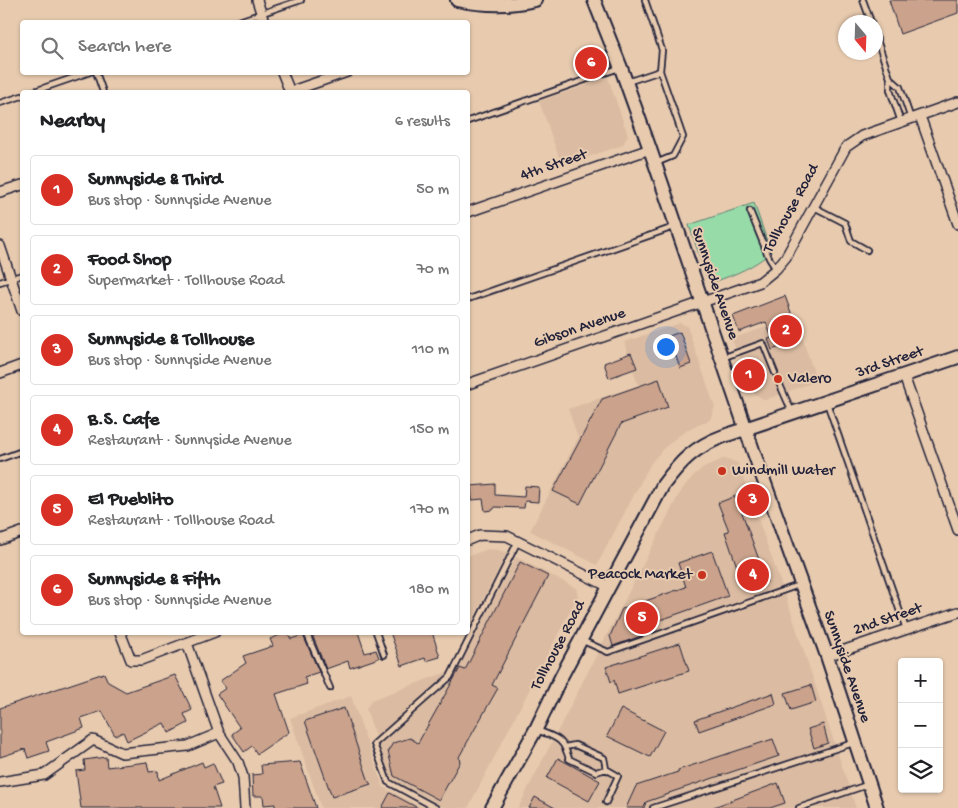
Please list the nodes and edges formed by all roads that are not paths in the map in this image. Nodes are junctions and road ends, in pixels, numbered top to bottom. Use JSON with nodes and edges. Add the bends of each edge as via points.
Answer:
{"nodes":[{"id":1,"x":257,"y":0,"type":"edge"},
{"id":2,"x":301,"y":0,"type":"edge"},
{"id":3,"x":457,"y":0,"type":"edge"},
{"id":4,"x":535,"y":0,"type":"edge"},
{"id":5,"x":594,"y":0,"type":"edge"},
{"id":6,"x":645,"y":0,"type":"edge"},
{"id":7,"x":863,"y":0,"type":"edge"},
{"id":8,"x":868,"y":15,"type":"edge"},
{"id":9,"x":263,"y":18,"type":"edge"},
{"id":10,"x":250,"y":20,"type":"edge"},
{"id":11,"x":883,"y":58,"type":"edge"},
{"id":12,"x":621,"y":68,"type":"junction"},
{"id":13,"x":660,"y":71,"type":"junction"},
{"id":14,"x":81,"y":75,"type":"edge"},
{"id":15,"x":97,"y":75,"type":"edge"},
{"id":16,"x":283,"y":75,"type":"edge"},
{"id":17,"x":338,"y":75,"type":"edge"},
{"id":18,"x":890,"y":78,"type":"junction"},
{"id":19,"x":626,"y":83,"type":"junction"},
{"id":20,"x":38,"y":90,"type":"edge"},
{"id":21,"x":102,"y":90,"type":"edge"},
{"id":22,"x":288,"y":90,"type":"edge"},
{"id":23,"x":295,"y":90,"type":"edge"},
{"id":24,"x":20,"y":97,"type":"edge"},
{"id":25,"x":958,"y":102,"type":"edge"},
{"id":26,"x":0,"y":104,"type":"edge"},
{"id":27,"x":920,"y":116,"type":"junction"},
{"id":28,"x":911,"y":119,"type":"junction"},
{"id":29,"x":470,"y":120,"type":"edge"},
{"id":30,"x":901,"y":122,"type":"junction"},
{"id":31,"x":650,"y":149,"type":"junction"},
{"id":32,"x":655,"y":164,"type":"junction"},
{"id":33,"x":20,"y":185,"type":"edge"},
{"id":34,"x":0,"y":192,"type":"edge"},
{"id":35,"x":814,"y":207,"type":"junction"},
{"id":36,"x":470,"y":211,"type":"edge"},
{"id":37,"x":750,"y":212,"type":"dead end"},
{"id":38,"x":958,"y":224,"type":"edge"},
{"id":39,"x":677,"y":226,"type":"junction"},
{"id":40,"x":0,"y":246,"type":"edge"},
{"id":41,"x":867,"y":250,"type":"dead end"},
{"id":42,"x":776,"y":269,"type":"junction"},
{"id":43,"x":20,"y":276,"type":"edge"},
{"id":44,"x":11,"y":278,"type":"junction"},
{"id":45,"x":0,"y":282,"type":"edge"},
{"id":46,"x":470,"y":298,"type":"edge"},
{"id":47,"x":703,"y":302,"type":"junction"},
{"id":48,"x":20,"y":305,"type":"edge"},
{"id":49,"x":958,"y":357,"type":"edge"},
{"id":50,"x":722,"y":358,"type":"junction"},
{"id":51,"x":20,"y":366,"type":"edge"},
{"id":52,"x":0,"y":372,"type":"edge"},
{"id":53,"x":776,"y":373,"type":"dead end"},
{"id":54,"x":904,"y":376,"type":"junction"},
{"id":55,"x":470,"y":383,"type":"edge"},
{"id":56,"x":780,"y":385,"type":"dead end"},
{"id":57,"x":827,"y":401,"type":"junction"},
{"id":58,"x":793,"y":413,"type":"junction"},
{"id":59,"x":746,"y":429,"type":"junction"},
{"id":60,"x":20,"y":452,"type":"edge"},
{"id":61,"x":0,"y":459,"type":"edge"},
{"id":62,"x":958,"y":530,"type":"edge"},
{"id":63,"x":20,"y":533,"type":"edge"},
{"id":64,"x":470,"y":539,"type":"edge"},
{"id":65,"x":0,"y":540,"type":"edge"},
{"id":66,"x":518,"y":542,"type":"junction"},
{"id":67,"x":800,"y":584,"type":"junction"},
{"id":68,"x":609,"y":587,"type":"junction"},
{"id":69,"x":958,"y":612,"type":"edge"},
{"id":70,"x":906,"y":629,"type":"junction"},
{"id":71,"x":121,"y":635,"type":"edge"},
{"id":72,"x":208,"y":635,"type":"edge"},
{"id":73,"x":307,"y":635,"type":"edge"},
{"id":74,"x":377,"y":635,"type":"edge"},
{"id":75,"x":581,"y":640,"type":"junction"},
{"id":76,"x":187,"y":643,"type":"junction"},
{"id":77,"x":384,"y":655,"type":"dead end"},
{"id":78,"x":827,"y":656,"type":"junction"},
{"id":79,"x":330,"y":688,"type":"dead end"},
{"id":80,"x":536,"y":729,"type":"junction"},
{"id":81,"x":219,"y":734,"type":"junction"},
{"id":82,"x":855,"y":742,"type":"junction"},
{"id":83,"x":565,"y":747,"type":"junction"},
{"id":84,"x":606,"y":769,"type":"junction"},
{"id":85,"x":0,"y":782,"type":"edge"},
{"id":86,"x":869,"y":784,"type":"junction"},
{"id":87,"x":606,"y":802,"type":"dead end"},
{"id":88,"x":245,"y":808,"type":"edge"},
{"id":89,"x":436,"y":808,"type":"edge"},
{"id":90,"x":492,"y":808,"type":"edge"},
{"id":91,"x":654,"y":808,"type":"edge"},
{"id":92,"x":799,"y":808,"type":"edge"},
{"id":93,"x":877,"y":808,"type":"edge"}],
"edges":[{"from":1,"to":9,"type":"street"},
{"from":2,"to":9,"type":"lane"},
{"from":3,"to":4,"type":"main road","via":[[501,4]]},
{"from":5,"to":12,"type":"main road","name":"Sunnyside Avenue"},
{"from":6,"to":13,"type":"lane","via":[[662,50]]},
{"from":7,"to":8,"type":"lane"},
{"from":9,"to":10,"type":"lane"},
{"from":11,"to":18,"type":"lane"},
{"from":12,"to":19,"type":"main road","name":"Sunnyside Avenue"},
{"from":12,"to":29,"type":"lane"},
{"from":13,"to":19,"type":"lane"},
{"from":13,"to":32,"type":"lane","via":[[683,137],[673,156]]},
{"from":14,"to":20,"type":"lane"},
{"from":15,"to":21,"type":"lane"},
{"from":16,"to":22,"type":"street"},
{"from":17,"to":23,"type":"street"},
{"from":18,"to":28,"type":"lane","via":[[900,87]]},
{"from":18,"to":30,"type":"lane","via":[[890,90]]},
{"from":19,"to":31,"type":"main road","name":"Sunnyside Avenue"},
{"from":24,"to":26,"type":"lane"},
{"from":25,"to":27,"type":"street"},
{"from":27,"to":28,"type":"street"},
{"from":27,"to":38,"type":"street"},
{"from":28,"to":30,"type":"street"},
{"from":30,"to":35,"type":"street","name":"Tollhouse Road","via":[[862,136],[846,147]]},
{"from":31,"to":32,"type":"main road","name":"Sunnyside Avenue"},
{"from":31,"to":36,"type":"street","name":"4th Street"},
{"from":32,"to":39,"type":"main road","name":"Sunnyside Avenue"},
{"from":33,"to":34,"type":"street"},
{"from":35,"to":41,"type":"lane","via":[[844,223],[851,241]]},
{"from":35,"to":42,"type":"street","name":"Tollhouse Road"},
{"from":37,"to":42,"type":"lane"},
{"from":39,"to":46,"type":"lane"},
{"from":39,"to":47,"type":"main road","name":"Sunnyside Avenue"},
{"from":40,"to":44,"type":"street"},
{"from":42,"to":47,"type":"street","name":"Tollhouse Road","via":[[752,286]]},
{"from":43,"to":44,"type":"lane"},
{"from":44,"to":45,"type":"lane"},
{"from":44,"to":48,"type":"street"},
{"from":47,"to":50,"type":"main road","name":"Sunnyside Avenue"},
{"from":47,"to":55,"type":"street","name":"Gibson Avenue"},
{"from":49,"to":54,"type":"main road","name":"3rd Street"},
{"from":50,"to":53,"type":"lane","via":[[763,343]]},
{"from":50,"to":59,"type":"main road","name":"Sunnyside Avenue"},
{"from":51,"to":52,"type":"street"},
{"from":54,"to":57,"type":"main road","name":"3rd Street"},
{"from":54,"to":62,"type":"street"},
{"from":56,"to":58,"type":"lane"},
{"from":57,"to":58,"type":"main road","name":"3rd Street"},
{"from":57,"to":70,"type":"lane"},
{"from":58,"to":59,"type":"main road","name":"3rd Street"},
{"from":59,"to":67,"type":"main road","name":"Sunnyside Avenue"},
{"from":59,"to":68,"type":"main road","name":"Tollhouse Road","via":[[700,448],[676,468],[663,485]]},
{"from":60,"to":61,"type":"lane"},
{"from":63,"to":65,"type":"street"},
{"from":64,"to":66,"type":"street","via":[[480,535],[507,536]]},
{"from":66,"to":68,"type":"street"},
{"from":66,"to":89,"type":"lane","via":[[450,677],[374,744],[388,782]]},
{"from":67,"to":75,"type":"lane","via":[[608,652]]},
{"from":67,"to":78,"type":"main road","name":"Sunnyside Avenue"},
{"from":68,"to":75,"type":"main road","name":"Tollhouse Road"},
{"from":69,"to":70,"type":"street","name":"2nd Street"},
{"from":70,"to":78,"type":"street","name":"2nd Street"},
{"from":71,"to":76,"type":"street","via":[[131,660],[141,660]]},
{"from":72,"to":76,"type":"street"},
{"from":73,"to":79,"type":"lane"},
{"from":74,"to":77,"type":"lane"},
{"from":75,"to":80,"type":"main road","name":"Tollhouse Road"},
{"from":76,"to":81,"type":"street"},
{"from":78,"to":82,"type":"main road","name":"Sunnyside Avenue"},
{"from":80,"to":83,"type":"lane","via":[[559,739]]},
{"from":80,"to":90,"type":"main road","name":"Tollhouse Road"},
{"from":81,"to":85,"type":"street","via":[[188,746],[122,752],[93,740],[44,775]]},
{"from":81,"to":88,"type":"street","via":[[238,762],[243,777]]},
{"from":82,"to":86,"type":"main road","name":"Sunnyside Avenue"},
{"from":82,"to":91,"type":"lane"},
{"from":83,"to":84,"type":"lane","via":[[569,759],[596,772]]},
{"from":83,"to":84,"type":"lane","via":[[575,744],[604,758]]},
{"from":84,"to":87,"type":"lane","via":[[618,776]]},
{"from":86,"to":92,"type":"lane"},
{"from":86,"to":93,"type":"main road","name":"Sunnyside Avenue"}]}
